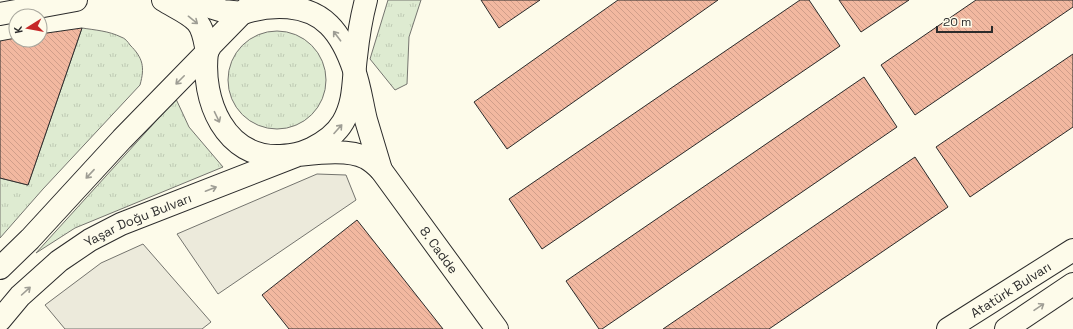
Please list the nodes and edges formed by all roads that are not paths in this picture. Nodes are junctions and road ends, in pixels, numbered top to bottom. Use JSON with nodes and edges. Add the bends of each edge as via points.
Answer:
{"nodes":[{"id":1,"x":76,"y":0,"type":"edge"},
{"id":2,"x":163,"y":0,"type":"edge"},
{"id":3,"x":187,"y":0,"type":"edge"},
{"id":4,"x":366,"y":0,"type":"edge"},
{"id":5,"x":249,"y":6,"type":"edge"},
{"id":6,"x":0,"y":14,"type":"edge"},
{"id":7,"x":207,"y":52,"type":"junction"},
{"id":8,"x":354,"y":71,"type":"junction"},
{"id":9,"x":298,"y":155,"type":"junction"},
{"id":10,"x":381,"y":170,"type":"junction"},
{"id":11,"x":1072,"y":251,"type":"edge"},
{"id":12,"x":0,"y":268,"type":"edge"},
{"id":13,"x":1073,"y":284,"type":"edge"},
{"id":14,"x":0,"y":320,"type":"edge"},
{"id":15,"x":497,"y":329,"type":"edge"},
{"id":16,"x":948,"y":329,"type":"edge"},
{"id":17,"x":1006,"y":329,"type":"edge"}],
"edges":[{"from":1,"to":6,"type":"main road"},
{"from":2,"to":7,"type":"main road","name":"Yaşar Doğu Bulvarı","one_way":true,"via":[[198,23],[204,34]]},
{"from":3,"to":5,"type":"main road","via":[[224,11]]},
{"from":4,"to":8,"type":"main road","name":"Yaşar Doğu Bulvarı"},
{"from":5,"to":7,"type":"main road"},
{"from":8,"to":5,"type":"main road","name":"Yaşar Doğu Bulvarı","one_way":true,"via":[[342,41],[329,25],[315,14],[286,7],[256,9]]},
{"from":7,"to":9,"type":"main road","name":"Yaşar Doğu Bulvarı","one_way":true,"via":[[207,89],[219,122],[232,137],[258,154]]},
{"from":7,"to":12,"type":"main road","one_way":true},
{"from":9,"to":8,"type":"main road","name":"Yaşar Doğu Bulvarı","one_way":true,"via":[[320,145],[343,124],[353,97]]},
{"from":8,"to":10,"type":"main road"},
{"from":9,"to":10,"type":"main road","name":"Yaşar Doğu Bulvarı","via":[[328,152],[356,155],[366,158]]},
{"from":14,"to":9,"type":"main road","name":"Yaşar Doğu Bulvarı","one_way":true,"via":[[20,296],[59,261],[90,240],[121,224]]},
{"from":10,"to":15,"type":"main road","name":"8. Cadde"},
{"from":11,"to":16,"type":"main road","name":"Atatürk Bulvarı"},
{"from":17,"to":13,"type":"main road","one_way":true}]}
